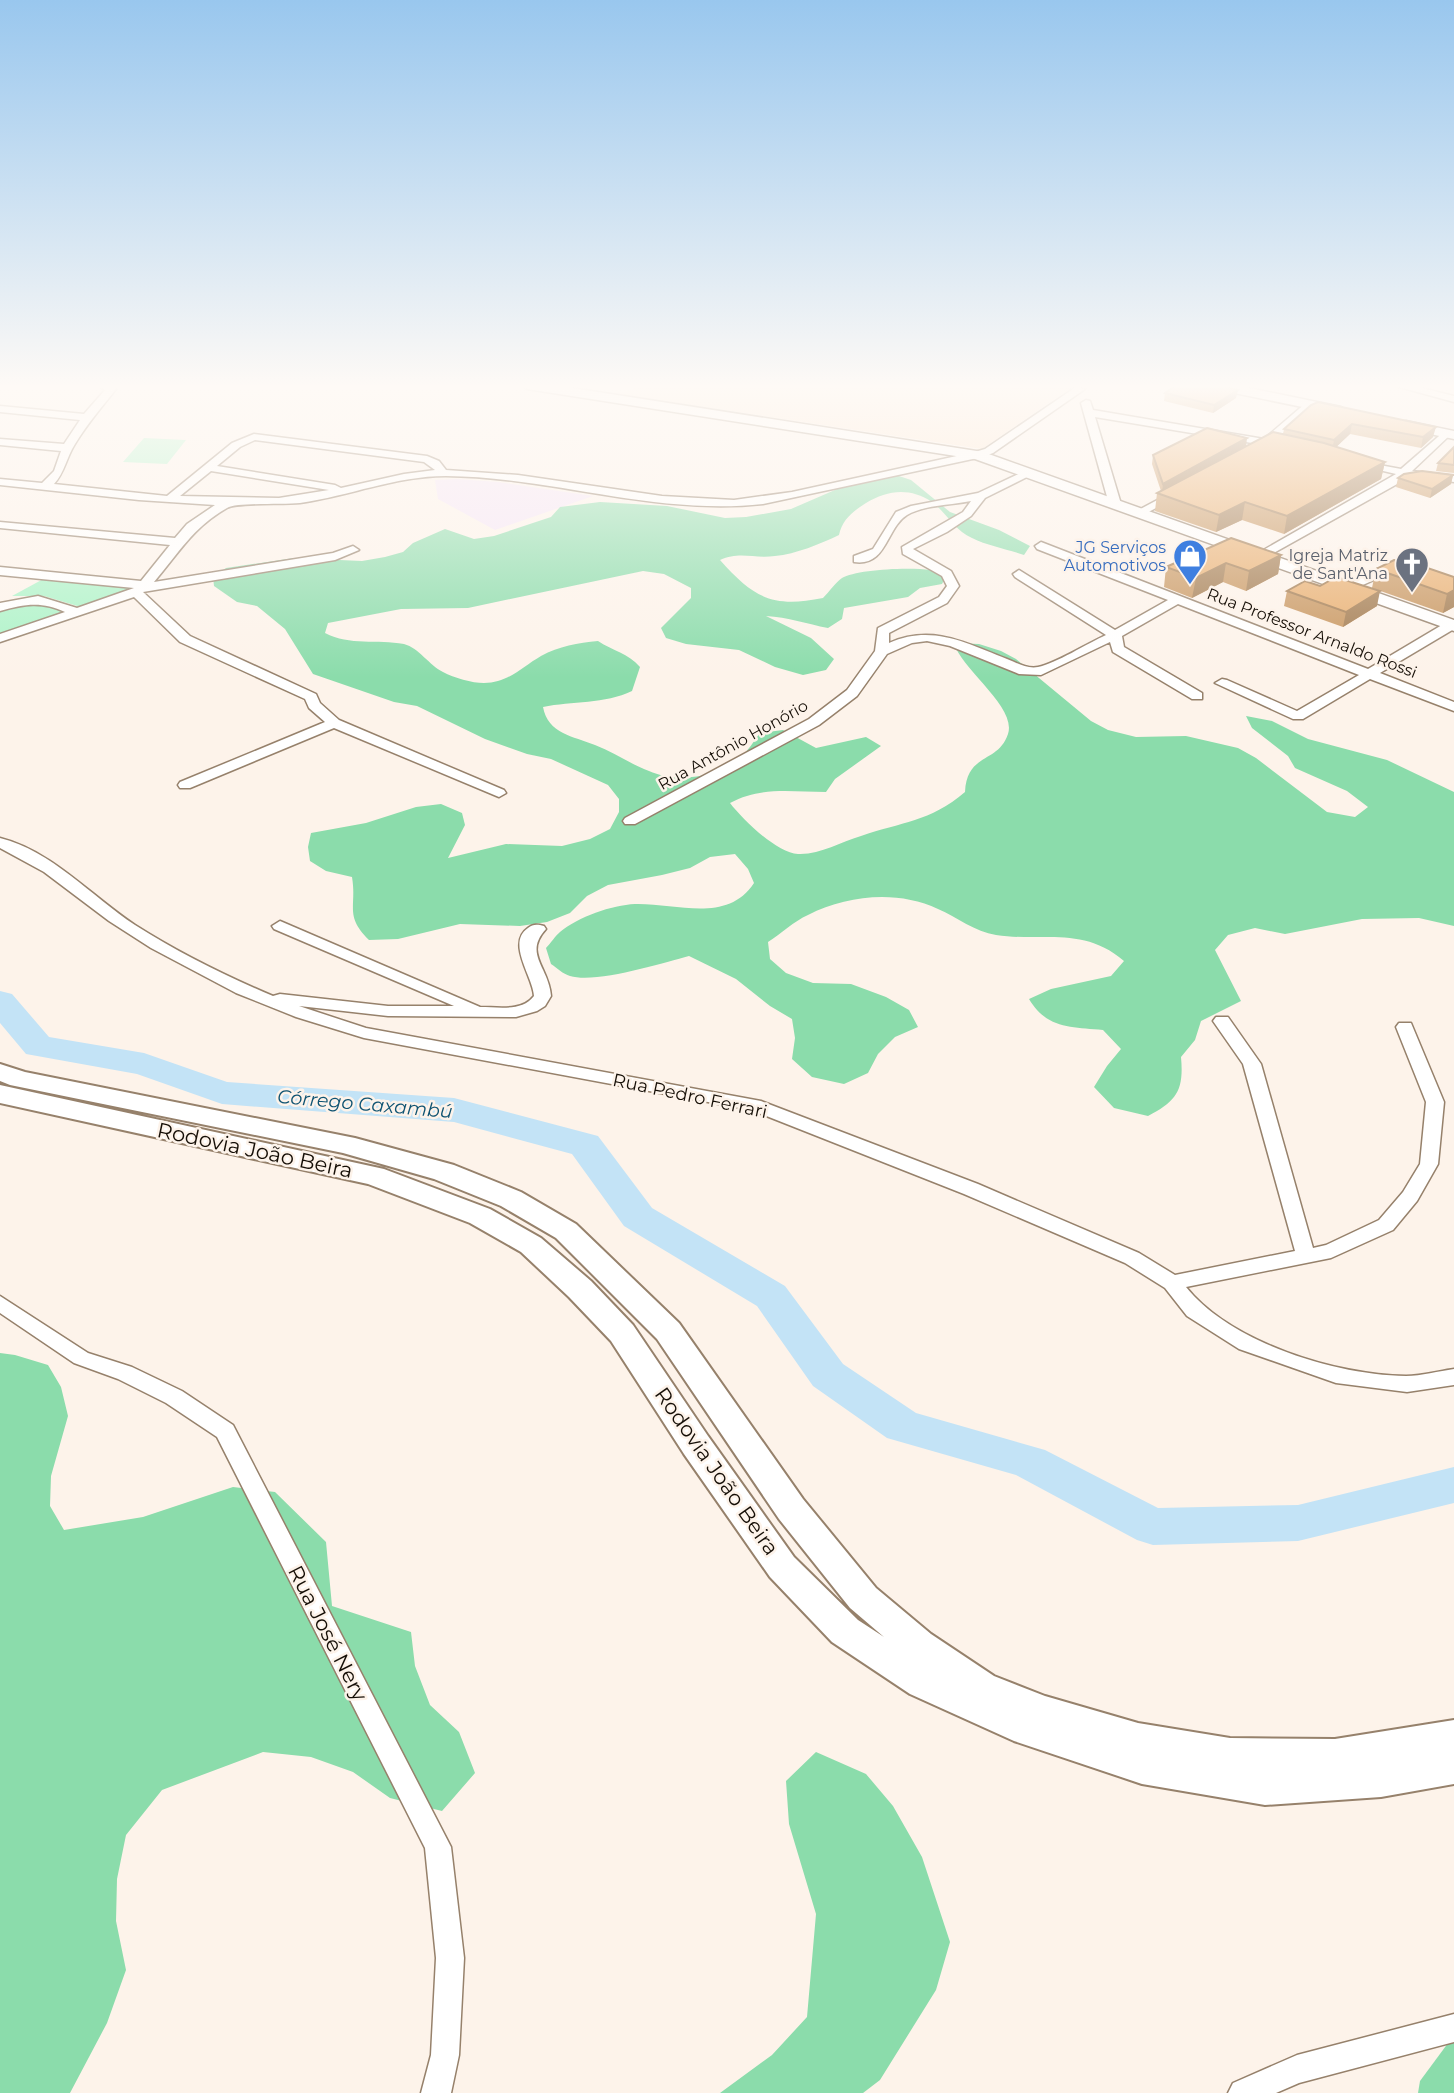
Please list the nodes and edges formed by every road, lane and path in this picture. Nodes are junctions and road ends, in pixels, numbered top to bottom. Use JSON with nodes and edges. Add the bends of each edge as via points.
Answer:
{"nodes":[{"id":1,"x":1,"y":483,"type":"edge"},
{"id":2,"x":49,"y":483,"type":"edge"},
{"id":3,"x":191,"y":483,"type":"edge"},
{"id":4,"x":305,"y":483,"type":"edge"},
{"id":5,"x":382,"y":483,"type":"edge"},
{"id":6,"x":541,"y":483,"type":"edge"},
{"id":7,"x":851,"y":483,"type":"edge"},
{"id":8,"x":1009,"y":483,"type":"edge"},
{"id":9,"x":1055,"y":483,"type":"edge"},
{"id":10,"x":1109,"y":483,"type":"edge"},
{"id":11,"x":1388,"y":483,"type":"edge"},
{"id":12,"x":45,"y":487,"type":"junction"},
{"id":13,"x":1183,"y":489,"type":"edge"},
{"id":14,"x":352,"y":490,"type":"junction"},
{"id":15,"x":981,"y":496,"type":"junction"},
{"id":16,"x":171,"y":498,"type":"junction"},
{"id":17,"x":226,"y":502,"type":"junction"},
{"id":18,"x":1115,"y":505,"type":"junction"},
{"id":19,"x":1139,"y":513,"type":"junction"},
{"id":20,"x":0,"y":525,"type":"edge"},
{"id":21,"x":179,"y":542,"type":"junction"},
{"id":22,"x":1041,"y":546,"type":"dead end"},
{"id":23,"x":880,"y":549,"type":"junction"},
{"id":24,"x":907,"y":549,"type":"junction"},
{"id":25,"x":353,"y":550,"type":"dead end"},
{"id":26,"x":1259,"y":556,"type":"junction"},
{"id":27,"x":858,"y":559,"type":"dead end"},
{"id":28,"x":0,"y":571,"type":"edge"},
{"id":29,"x":1019,"y":574,"type":"dead end"},
{"id":30,"x":1413,"y":575,"type":"edge"},
{"id":31,"x":1346,"y":587,"type":"junction"},
{"id":32,"x":141,"y":588,"type":"junction"},
{"id":33,"x":1178,"y":599,"type":"junction"},
{"id":34,"x":0,"y":607,"type":"edge"},
{"id":35,"x":76,"y":612,"type":"junction"},
{"id":36,"x":1453,"y":626,"type":"edge"},
{"id":37,"x":1115,"y":635,"type":"junction"},
{"id":38,"x":0,"y":638,"type":"edge"},
{"id":39,"x":881,"y":651,"type":"junction"},
{"id":40,"x":1370,"y":674,"type":"junction"},
{"id":41,"x":1222,"y":683,"type":"dead end"},
{"id":42,"x":1197,"y":696,"type":"dead end"},
{"id":43,"x":1454,"y":707,"type":"edge"},
{"id":44,"x":334,"y":723,"type":"junction"},
{"id":45,"x":185,"y":785,"type":"dead end"},
{"id":46,"x":499,"y":793,"type":"dead end"},
{"id":47,"x":630,"y":821,"type":"dead end"},
{"id":48,"x":0,"y":843,"type":"edge"},
{"id":49,"x":280,"y":926,"type":"dead end"},
{"id":50,"x":538,"y":929,"type":"dead end"},
{"id":51,"x":262,"y":998,"type":"junction"},
{"id":52,"x":479,"y":1010,"type":"junction"},
{"id":53,"x":1222,"y":1021,"type":"dead end"},
{"id":54,"x":1405,"y":1027,"type":"dead end"},
{"id":55,"x":0,"y":1072,"type":"edge"},
{"id":56,"x":0,"y":1094,"type":"edge"},
{"id":57,"x":1306,"y":1256,"type":"junction"},
{"id":58,"x":1172,"y":1283,"type":"junction"},
{"id":59,"x":0,"y":1303,"type":"edge"},
{"id":60,"x":1454,"y":1377,"type":"edge"},
{"id":61,"x":1454,"y":1737,"type":"edge"},
{"id":62,"x":1454,"y":1767,"type":"edge"},
{"id":63,"x":1454,"y":2028,"type":"edge"},
{"id":64,"x":436,"y":2093,"type":"edge"},
{"id":65,"x":1243,"y":2093,"type":"edge"}],
"edges":[{"from":1,"to":12,"type":"street"},
{"from":2,"to":12,"type":"street"},
{"from":3,"to":16,"type":"street"},
{"from":4,"to":14,"type":"street"},
{"from":5,"to":14,"type":"street"},
{"from":6,"to":7,"type":"street","via":[[691,502],[735,503]]},
{"from":8,"to":15,"type":"street"},
{"from":9,"to":18,"type":"main road"},
{"from":10,"to":18,"type":"street"},
{"from":11,"to":26,"type":"street"},
{"from":12,"to":16,"type":"street"},
{"from":13,"to":19,"type":"street"},
{"from":14,"to":17,"type":"street","via":[[282,501]]},
{"from":15,"to":23,"type":"street","via":[[900,514]]},
{"from":15,"to":24,"type":"street","via":[[960,519]]},
{"from":16,"to":17,"type":"street"},
{"from":17,"to":21,"type":"street"},
{"from":18,"to":19,"type":"main road"},
{"from":19,"to":26,"type":"main road"},
{"from":20,"to":21,"type":"street"},
{"from":21,"to":32,"type":"street"},
{"from":22,"to":33,"type":"street","name":"Rua Professor Arnaldo Rossi"},
{"from":23,"to":24,"type":"street"},
{"from":23,"to":27,"type":"street"},
{"from":24,"to":39,"type":"street","name":"Rua Antônio Honório","via":[[947,574],[953,586],[943,600],[883,631]]},
{"from":25,"to":32,"type":"street"},
{"from":26,"to":31,"type":"main road"},
{"from":28,"to":32,"type":"street"},
{"from":29,"to":37,"type":"street"},
{"from":30,"to":31,"type":"street","via":[[1381,572]]},
{"from":31,"to":36,"type":"main road"},
{"from":32,"to":35,"type":"street"},
{"from":32,"to":44,"type":"street","via":[[185,639],[311,697]]},
{"from":33,"to":37,"type":"street"},
{"from":33,"to":40,"type":"street","name":"Rua Professor Arnaldo Rossi"},
{"from":34,"to":35,"type":"street","via":[[22,600],[49,601]]},
{"from":35,"to":38,"type":"street"},
{"from":36,"to":40,"type":"street"},
{"from":37,"to":39,"type":"street","via":[[1032,672],[927,637]]},
{"from":37,"to":42,"type":"street","via":[[1118,649]]},
{"from":39,"to":47,"type":"street","name":"Rua Antônio Honório","via":[[852,693],[814,722]]},
{"from":40,"to":41,"type":"street","via":[[1298,716]]},
{"from":40,"to":43,"type":"street","name":"Rua Professor Arnaldo Rossi"},
{"from":44,"to":45,"type":"street"},
{"from":44,"to":46,"type":"street"},
{"from":48,"to":51,"type":"street","name":"Rua Pedro Ferrari","via":[[36,860],[130,929]]},
{"from":49,"to":52,"type":"street"},
{"from":50,"to":52,"type":"street","via":[[531,933],[527,947],[543,989],[536,1008]]},
{"from":51,"to":52,"type":"street","via":[[388,1011]]},
{"from":51,"to":58,"type":"street","name":"Rua Pedro Ferrari","via":[[364,1032],[754,1105],[1083,1236]]},
{"from":53,"to":57,"type":"street","via":[[1252,1064]]},
{"from":54,"to":57,"type":"street","via":[[1435,1102],[1429,1164],[1386,1225],[1331,1251]]},
{"from":55,"to":61,"type":"main road","name":"Rodovia João Beira","via":[[345,1144],[432,1168],[511,1199],[566,1231],[668,1331],[791,1509],[863,1598],[918,1645],[981,1687],[1040,1711],[1138,1740],[1230,1755],[1335,1756]]},
{"from":56,"to":62,"type":"main road","name":"Rodovia João Beira","via":[[374,1176],[480,1216],[531,1245],[622,1333],[782,1567],[845,1631],[923,1684],[1027,1729],[1142,1767],[1265,1787],[1381,1780]]},
{"from":57,"to":58,"type":"street"},
{"from":58,"to":60,"type":"street","name":"Rua Pedro Ferrari","via":[[1194,1311],[1247,1344],[1336,1375],[1407,1384]]},
{"from":59,"to":64,"type":"street","name":"Rua José Nery","via":[[81,1358],[174,1397],[225,1431],[438,1847],[450,1958],[445,2055]]},
{"from":63,"to":65,"type":"street","via":[[1297,2069]]}]}
